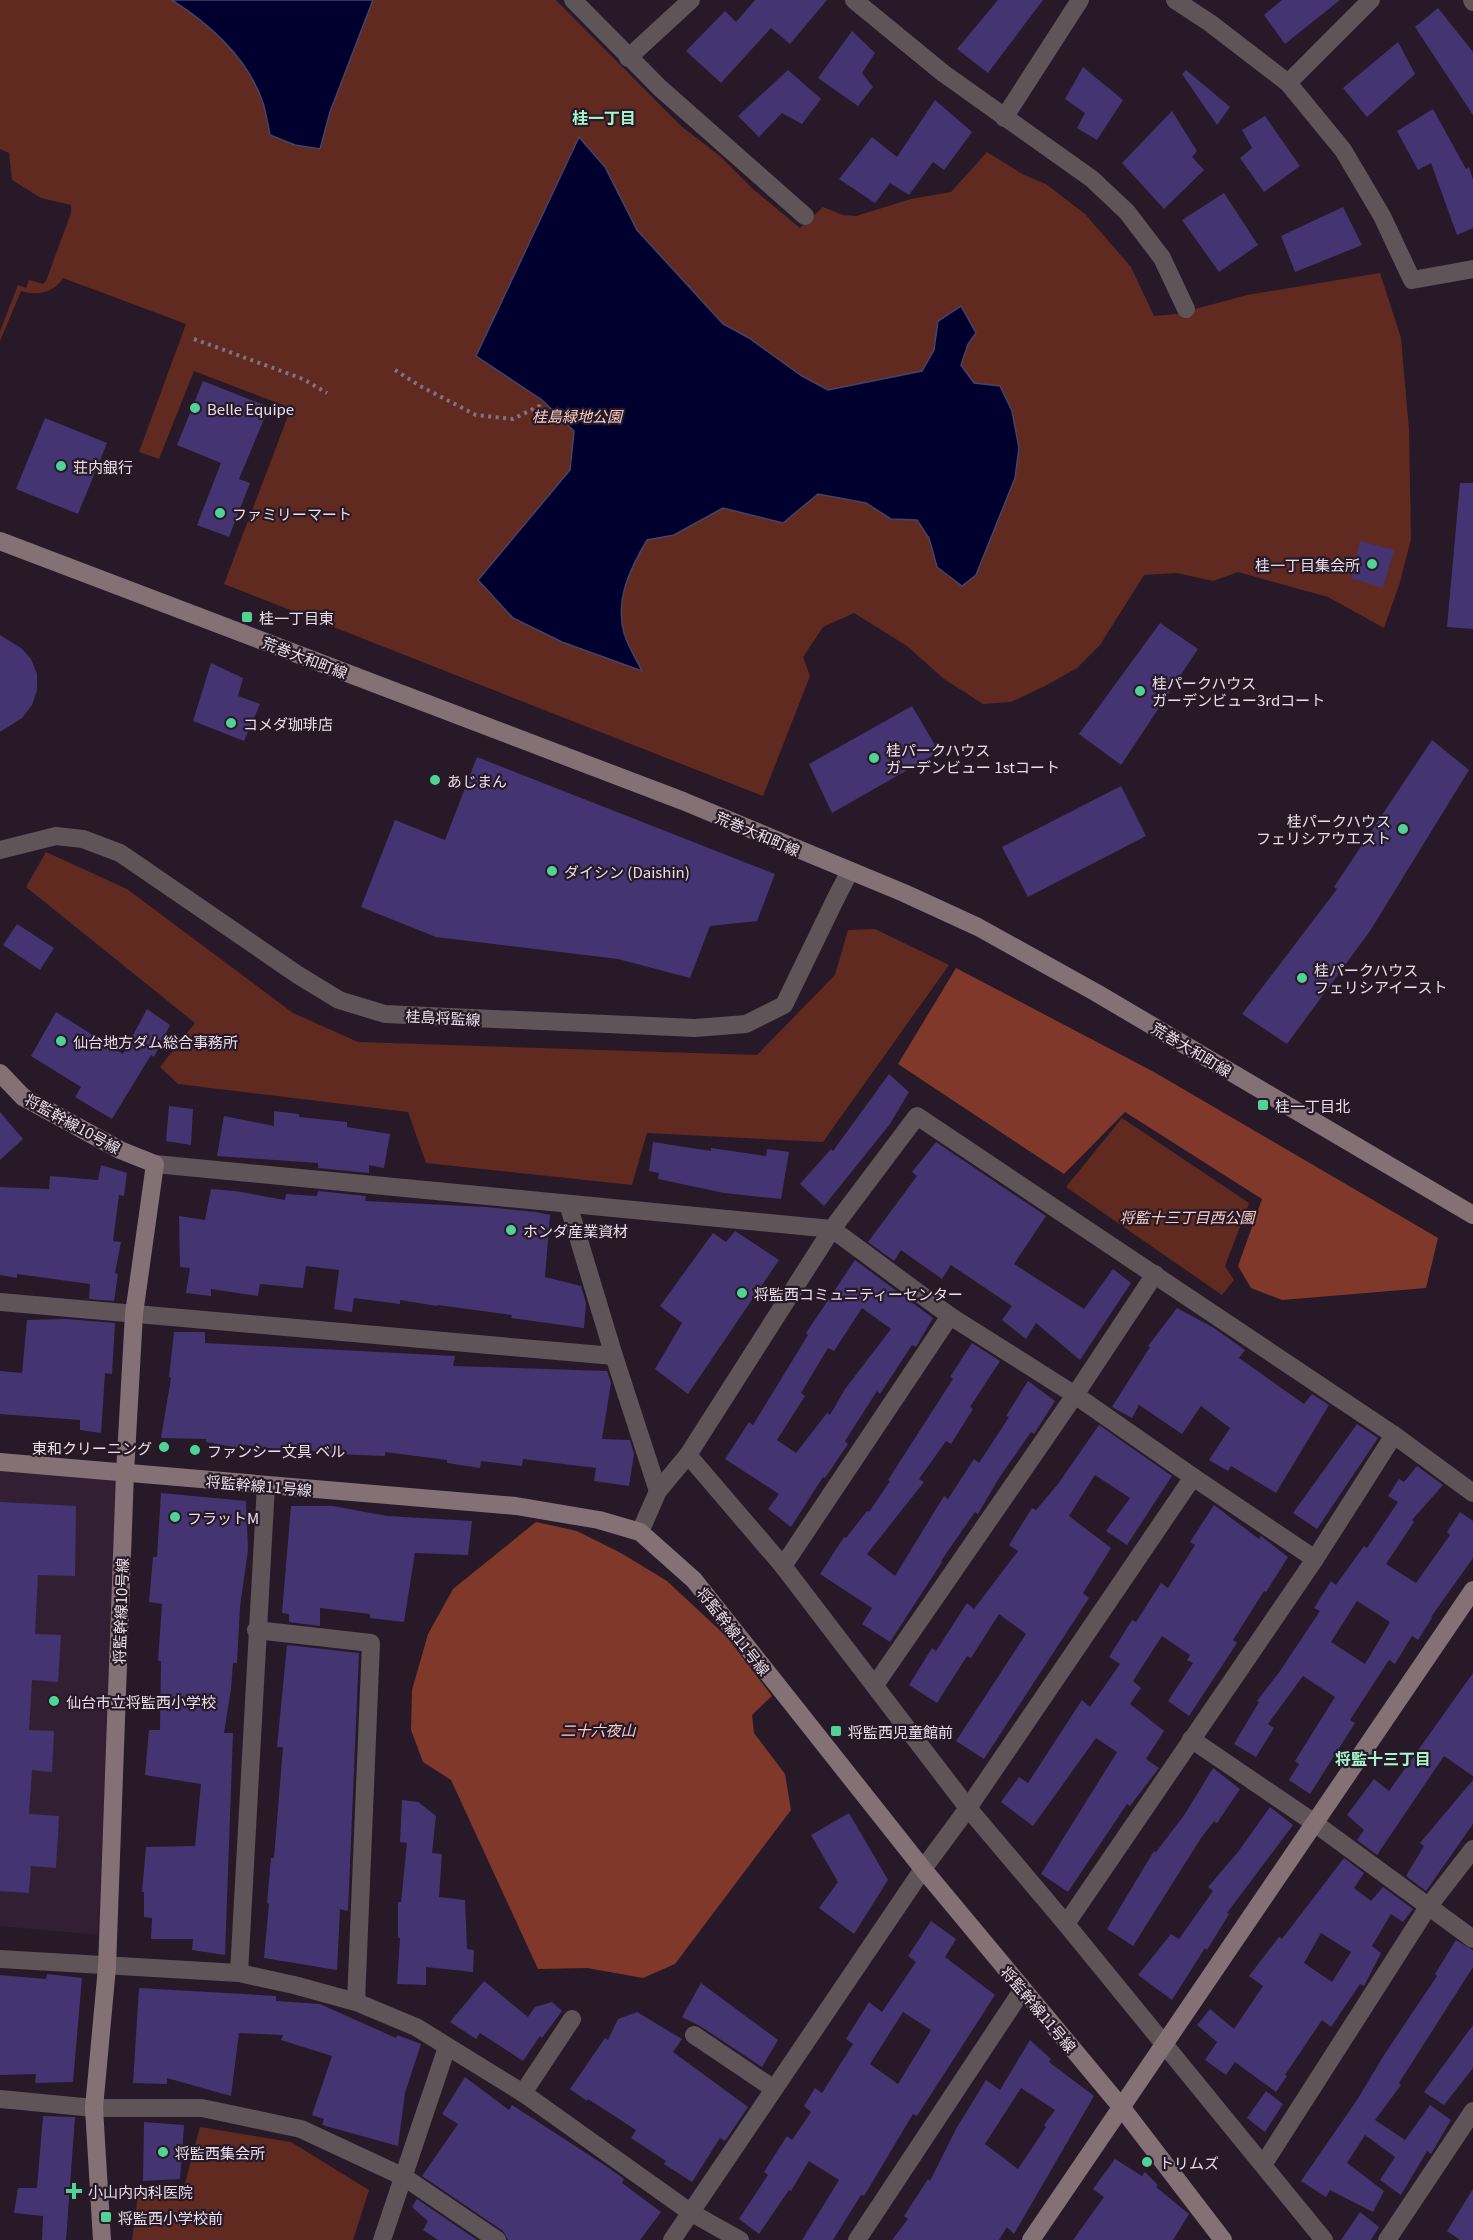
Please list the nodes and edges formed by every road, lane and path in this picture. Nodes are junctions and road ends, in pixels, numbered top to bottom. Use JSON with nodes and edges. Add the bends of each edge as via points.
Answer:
{"nodes":[{"id":1,"x":573,"y":0,"type":"edge"},
{"id":2,"x":691,"y":0,"type":"edge"},
{"id":3,"x":854,"y":0,"type":"edge"},
{"id":4,"x":1080,"y":0,"type":"edge"},
{"id":5,"x":1175,"y":0,"type":"edge"},
{"id":6,"x":1371,"y":0,"type":"edge"},
{"id":7,"x":628,"y":58,"type":"junction"},
{"id":8,"x":1288,"y":83,"type":"junction"},
{"id":9,"x":1004,"y":118,"type":"junction"},
{"id":10,"x":805,"y":216,"type":"dead end"},
{"id":11,"x":1473,"y":269,"type":"edge"},
{"id":12,"x":1186,"y":309,"type":"dead end"},
{"id":13,"x":194,"y":339,"type":"dead end"},
{"id":14,"x":395,"y":370,"type":"dead end"},
{"id":15,"x":327,"y":393,"type":"dead end"},
{"id":16,"x":551,"y":420,"type":"dead end"},
{"id":17,"x":0,"y":541,"type":"edge"},
{"id":18,"x":0,"y":850,"type":"edge"},
{"id":19,"x":850,"y":872,"type":"junction"},
{"id":20,"x":0,"y":1072,"type":"edge"},
{"id":21,"x":155,"y":1164,"type":"junction"},
{"id":22,"x":568,"y":1204,"type":"junction"},
{"id":23,"x":1473,"y":1215,"type":"edge"},
{"id":24,"x":832,"y":1229,"type":"junction"},
{"id":25,"x":1155,"y":1274,"type":"junction"},
{"id":26,"x":0,"y":1302,"type":"edge"},
{"id":27,"x":134,"y":1314,"type":"junction"},
{"id":28,"x":950,"y":1316,"type":"junction"},
{"id":29,"x":614,"y":1356,"type":"junction"},
{"id":30,"x":1075,"y":1395,"type":"junction"},
{"id":31,"x":1394,"y":1435,"type":"junction"},
{"id":32,"x":688,"y":1455,"type":"junction"},
{"id":33,"x":0,"y":1462,"type":"edge"},
{"id":34,"x":125,"y":1473,"type":"junction"},
{"id":35,"x":1193,"y":1477,"type":"junction"},
{"id":36,"x":266,"y":1485,"type":"junction"},
{"id":37,"x":658,"y":1491,"type":"junction"},
{"id":38,"x":1473,"y":1493,"type":"edge"},
{"id":39,"x":640,"y":1532,"type":"junction"},
{"id":40,"x":1315,"y":1559,"type":"junction"},
{"id":41,"x":783,"y":1566,"type":"junction"},
{"id":42,"x":1473,"y":1590,"type":"edge"},
{"id":43,"x":256,"y":1630,"type":"junction"},
{"id":44,"x":875,"y":1685,"type":"junction"},
{"id":45,"x":1191,"y":1739,"type":"junction"},
{"id":46,"x":968,"y":1808,"type":"junction"},
{"id":47,"x":1313,"y":1822,"type":"junction"},
{"id":48,"x":1473,"y":1849,"type":"edge"},
{"id":49,"x":923,"y":1869,"type":"junction"},
{"id":50,"x":1428,"y":1907,"type":"junction"},
{"id":51,"x":1066,"y":1924,"type":"junction"},
{"id":52,"x":1473,"y":1939,"type":"edge"},
{"id":53,"x":0,"y":1959,"type":"edge"},
{"id":54,"x":107,"y":1967,"type":"junction"},
{"id":55,"x":239,"y":1974,"type":"junction"},
{"id":56,"x":1023,"y":1989,"type":"junction"},
{"id":57,"x":356,"y":2002,"type":"junction"},
{"id":58,"x":572,"y":2019,"type":"dead end"},
{"id":59,"x":694,"y":2035,"type":"dead end"},
{"id":60,"x":1164,"y":2043,"type":"junction"},
{"id":61,"x":447,"y":2047,"type":"junction"},
{"id":62,"x":774,"y":2089,"type":"junction"},
{"id":63,"x":522,"y":2093,"type":"junction"},
{"id":64,"x":0,"y":2099,"type":"edge"},
{"id":65,"x":94,"y":2108,"type":"junction"},
{"id":66,"x":1122,"y":2108,"type":"junction"},
{"id":67,"x":1473,"y":2111,"type":"edge"},
{"id":68,"x":1263,"y":2165,"type":"junction"},
{"id":69,"x":404,"y":2177,"type":"junction"},
{"id":70,"x":690,"y":2212,"type":"junction"},
{"id":71,"x":1218,"y":2237,"type":"edge"},
{"id":72,"x":102,"y":2240,"type":"edge"},
{"id":73,"x":382,"y":2240,"type":"edge"},
{"id":74,"x":497,"y":2240,"type":"edge"},
{"id":75,"x":672,"y":2240,"type":"edge"},
{"id":76,"x":740,"y":2240,"type":"edge"},
{"id":77,"x":857,"y":2240,"type":"edge"},
{"id":78,"x":1031,"y":2240,"type":"edge"},
{"id":79,"x":1324,"y":2240,"type":"edge"},
{"id":80,"x":1387,"y":2240,"type":"edge"}],
"edges":[{"from":1,"to":7,"type":"street"},
{"from":2,"to":7,"type":"street"},
{"from":3,"to":9,"type":"street"},
{"from":4,"to":9,"type":"street"},
{"from":5,"to":8,"type":"street"},
{"from":6,"to":8,"type":"street"},
{"from":7,"to":10,"type":"street"},
{"from":8,"to":11,"type":"street","via":[[1343,150],[1382,216],[1412,280]]},
{"from":9,"to":12,"type":"street","via":[[1092,179],[1127,212],[1162,258]]},
{"from":13,"to":15,"type":"path","via":[[303,379]]},
{"from":14,"to":16,"type":"path","via":[[476,415],[513,419],[539,406]]},
{"from":17,"to":19,"type":"street","name":"荒巻大和町線","via":[[682,801]]},
{"from":18,"to":19,"type":"street","name":"桂島将監線","via":[[56,836],[83,839],[120,853],[339,1000],[385,1014],[695,1028],[746,1024],[784,1005]]},
{"from":19,"to":23,"type":"street","name":"荒巻大和町線","via":[[978,927]]},
{"from":20,"to":21,"type":"street","name":"将監幹線10号線","via":[[23,1096],[120,1150]]},
{"from":21,"to":22,"type":"street"},
{"from":21,"to":27,"type":"street","name":"将監幹線10号線"},
{"from":22,"to":24,"type":"street"},
{"from":22,"to":29,"type":"street"},
{"from":24,"to":25,"type":"street","via":[[917,1116]]},
{"from":24,"to":28,"type":"street"},
{"from":24,"to":32,"type":"street"},
{"from":25,"to":30,"type":"street"},
{"from":25,"to":31,"type":"street"},
{"from":26,"to":27,"type":"street"},
{"from":27,"to":29,"type":"street"},
{"from":27,"to":34,"type":"street","name":"将監幹線10号線"},
{"from":28,"to":30,"type":"street"},
{"from":28,"to":41,"type":"street"},
{"from":29,"to":37,"type":"street"},
{"from":30,"to":35,"type":"street"},
{"from":30,"to":44,"type":"street"},
{"from":31,"to":38,"type":"street"},
{"from":31,"to":40,"type":"street"},
{"from":32,"to":37,"type":"street"},
{"from":32,"to":41,"type":"street"},
{"from":33,"to":34,"type":"street","name":"将監幹線11号線"},
{"from":34,"to":36,"type":"street","name":"将監幹線11号線"},
{"from":34,"to":54,"type":"street","name":"将監幹線10号線"},
{"from":35,"to":40,"type":"street"},
{"from":35,"to":46,"type":"street"},
{"from":36,"to":39,"type":"street","name":"将監幹線11号線","via":[[516,1506],[599,1520]]},
{"from":36,"to":43,"type":"street"},
{"from":37,"to":39,"type":"street"},
{"from":39,"to":49,"type":"street","name":"将監幹線11号線","via":[[694,1580]]},
{"from":40,"to":45,"type":"street"},
{"from":41,"to":44,"type":"street"},
{"from":42,"to":47,"type":"street"},
{"from":43,"to":55,"type":"street"},
{"from":43,"to":57,"type":"street","via":[[371,1643]]},
{"from":44,"to":46,"type":"street"},
{"from":45,"to":47,"type":"street"},
{"from":45,"to":51,"type":"street"},
{"from":46,"to":49,"type":"street"},
{"from":46,"to":51,"type":"street"},
{"from":47,"to":50,"type":"street"},
{"from":47,"to":60,"type":"street"},
{"from":48,"to":50,"type":"street"},
{"from":49,"to":56,"type":"street","name":"将監幹線11号線"},
{"from":49,"to":62,"type":"street"},
{"from":50,"to":52,"type":"street"},
{"from":50,"to":68,"type":"street"},
{"from":51,"to":60,"type":"street"},
{"from":53,"to":54,"type":"street"},
{"from":54,"to":55,"type":"street"},
{"from":54,"to":65,"type":"street","name":"将監幹線10号線"},
{"from":55,"to":57,"type":"street"},
{"from":56,"to":66,"type":"street","name":"将監幹線11号線"},
{"from":56,"to":77,"type":"street"},
{"from":57,"to":61,"type":"street","via":[[416,2027]]},
{"from":58,"to":63,"type":"street"},
{"from":59,"to":62,"type":"street"},
{"from":60,"to":66,"type":"street"},
{"from":60,"to":68,"type":"street"},
{"from":61,"to":63,"type":"street"},
{"from":61,"to":69,"type":"street"},
{"from":62,"to":70,"type":"street"},
{"from":63,"to":70,"type":"street"},
{"from":64,"to":65,"type":"street"},
{"from":65,"to":69,"type":"street","via":[[202,2108],[301,2129]]},
{"from":65,"to":72,"type":"street","name":"将監幹線10号線"},
{"from":66,"to":71,"type":"street","name":"将監幹線11号線"},
{"from":66,"to":78,"type":"street"},
{"from":67,"to":80,"type":"street"},
{"from":68,"to":79,"type":"street"},
{"from":69,"to":73,"type":"street"},
{"from":69,"to":74,"type":"street"},
{"from":70,"to":75,"type":"street"},
{"from":70,"to":76,"type":"street"}]}
